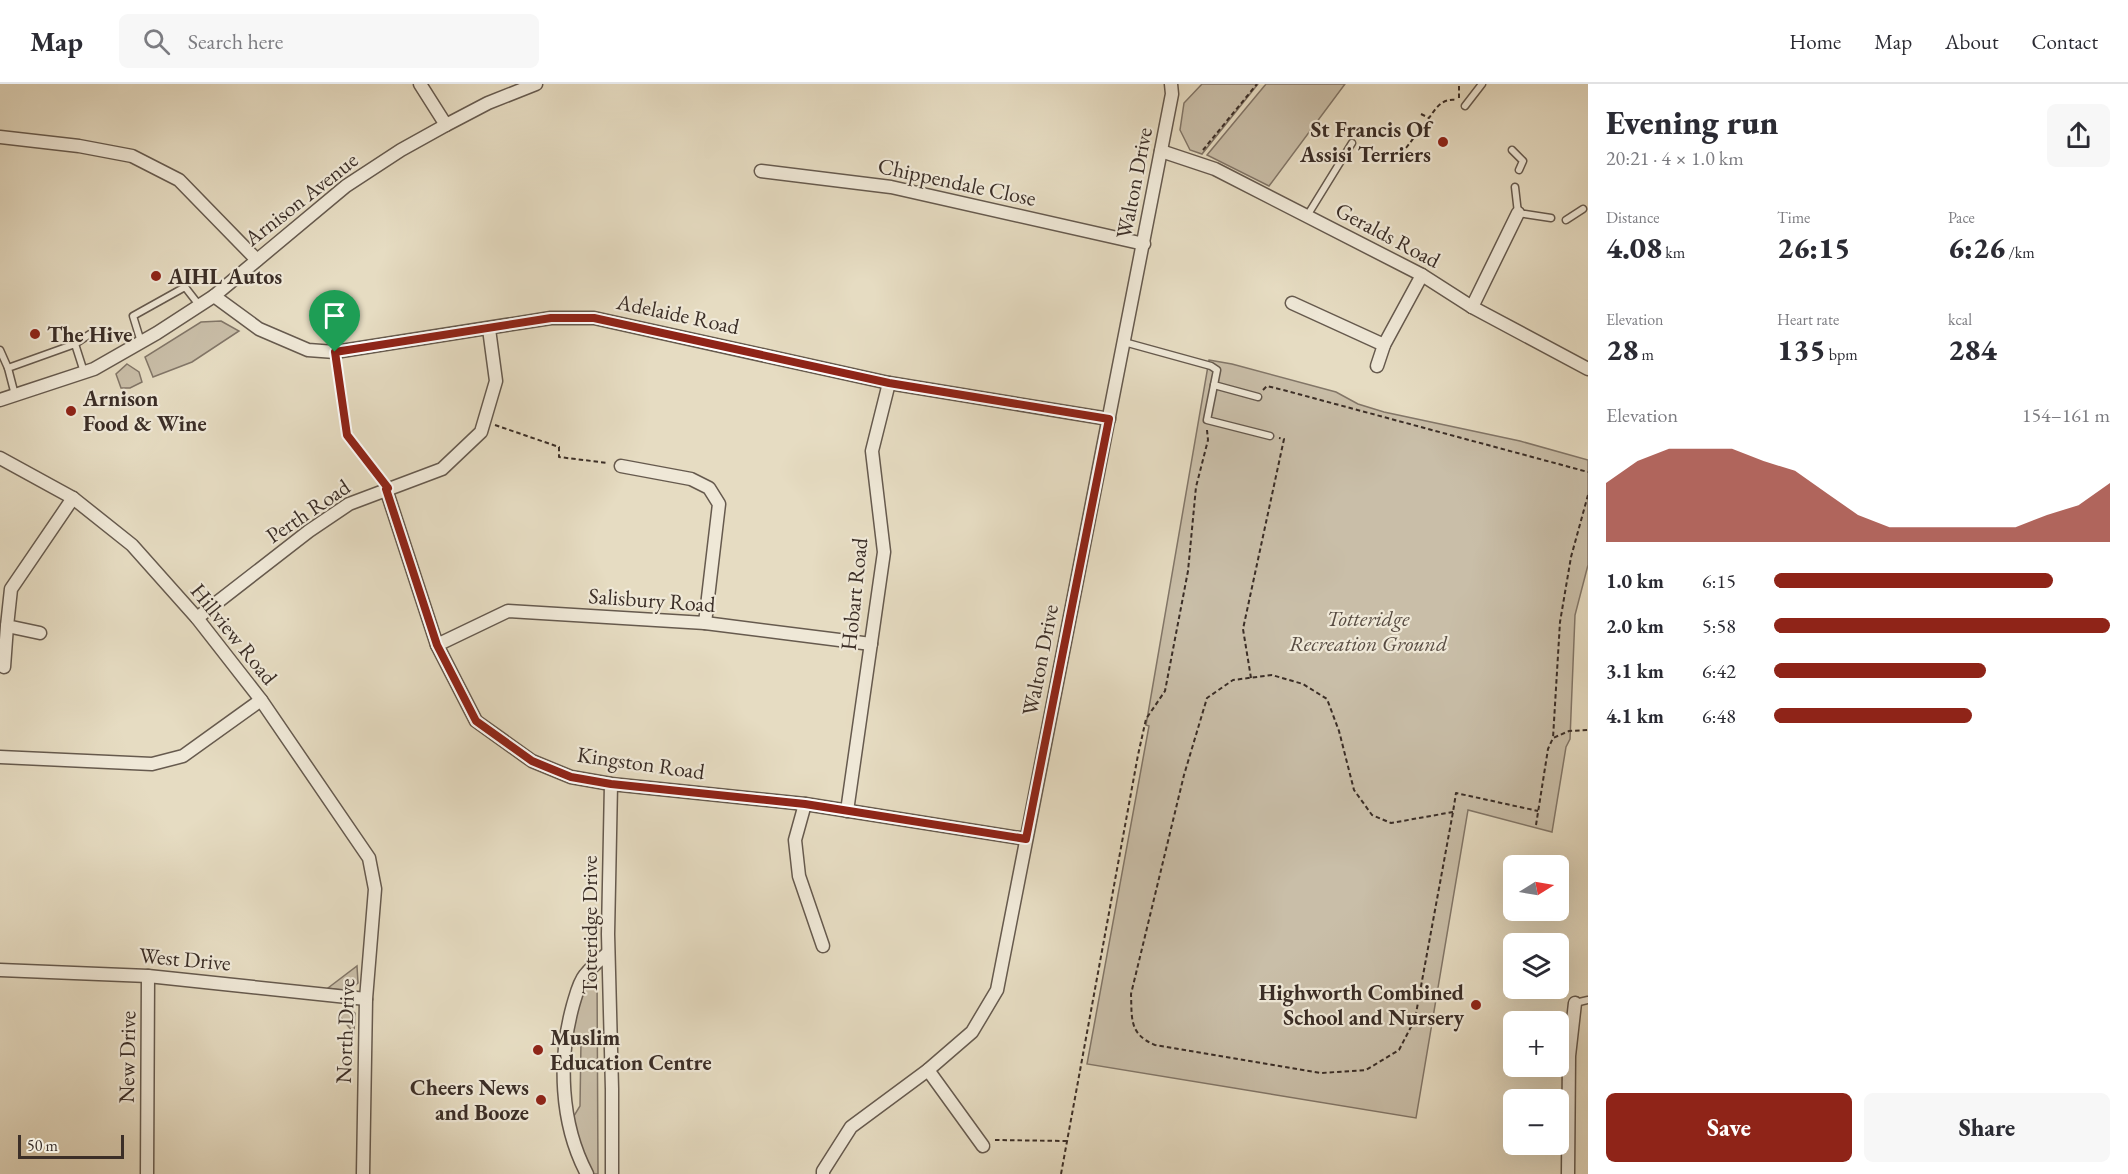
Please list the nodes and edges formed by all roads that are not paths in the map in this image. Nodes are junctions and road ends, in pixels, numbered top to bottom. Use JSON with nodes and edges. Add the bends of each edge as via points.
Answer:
{"nodes":[{"id":1,"x":420,"y":84,"type":"edge"},
{"id":2,"x":536,"y":84,"type":"edge"},
{"id":3,"x":1171,"y":84,"type":"edge"},
{"id":4,"x":1482,"y":84,"type":"edge"},
{"id":5,"x":1466,"y":106,"type":"dead end"},
{"id":6,"x":446,"y":125,"type":"junction"},
{"id":7,"x":0,"y":137,"type":"edge"},
{"id":8,"x":1352,"y":143,"type":"dead end"},
{"id":9,"x":1512,"y":150,"type":"dead end"},
{"id":10,"x":1161,"y":151,"type":"junction"},
{"id":11,"x":1519,"y":170,"type":"dead end"},
{"id":12,"x":761,"y":171,"type":"dead end"},
{"id":13,"x":1515,"y":187,"type":"dead end"},
{"id":14,"x":1583,"y":209,"type":"dead end"},
{"id":15,"x":1518,"y":213,"type":"junction"},
{"id":16,"x":1307,"y":216,"type":"junction"},
{"id":17,"x":1551,"y":218,"type":"dead end"},
{"id":18,"x":1566,"y":220,"type":"dead end"},
{"id":19,"x":1144,"y":244,"type":"junction"},
{"id":20,"x":257,"y":260,"type":"junction"},
{"id":21,"x":1422,"y":275,"type":"junction"},
{"id":22,"x":214,"y":296,"type":"junction"},
{"id":23,"x":1292,"y":303,"type":"dead end"},
{"id":24,"x":199,"y":306,"type":"junction"},
{"id":25,"x":1472,"y":308,"type":"junction"},
{"id":26,"x":489,"y":328,"type":"junction"},
{"id":27,"x":90,"y":334,"type":"dead end"},
{"id":28,"x":141,"y":342,"type":"junction"},
{"id":29,"x":1124,"y":342,"type":"junction"},
{"id":30,"x":75,"y":344,"type":"junction"},
{"id":31,"x":1384,"y":345,"type":"junction"},
{"id":32,"x":0,"y":350,"type":"edge"},
{"id":33,"x":1377,"y":366,"type":"dead end"},
{"id":34,"x":8,"y":368,"type":"junction"},
{"id":35,"x":1588,"y":369,"type":"edge"},
{"id":36,"x":84,"y":373,"type":"junction"},
{"id":37,"x":889,"y":383,"type":"junction"},
{"id":38,"x":1214,"y":385,"type":"junction"},
{"id":39,"x":15,"y":395,"type":"junction"},
{"id":40,"x":1258,"y":397,"type":"road end"},
{"id":41,"x":0,"y":400,"type":"edge"},
{"id":42,"x":1109,"y":419,"type":"junction"},
{"id":43,"x":1269,"y":436,"type":"road end"},
{"id":44,"x":0,"y":458,"type":"edge"},
{"id":45,"x":621,"y":466,"type":"road end"},
{"id":46,"x":387,"y":489,"type":"junction"},
{"id":47,"x":73,"y":498,"type":"junction"},
{"id":48,"x":197,"y":618,"type":"junction"},
{"id":49,"x":705,"y":623,"type":"junction"},
{"id":50,"x":8,"y":626,"type":"junction"},
{"id":51,"x":40,"y":633,"type":"dead end"},
{"id":52,"x":871,"y":644,"type":"junction"},
{"id":53,"x":437,"y":645,"type":"junction"},
{"id":54,"x":4,"y":667,"type":"dead end"},
{"id":55,"x":261,"y":700,"type":"junction"},
{"id":56,"x":0,"y":757,"type":"edge"},
{"id":57,"x":611,"y":784,"type":"junction"},
{"id":58,"x":805,"y":804,"type":"junction"},
{"id":59,"x":847,"y":811,"type":"junction"},
{"id":60,"x":1026,"y":839,"type":"junction"},
{"id":61,"x":375,"y":889,"type":"joint"},
{"id":62,"x":823,"y":946,"type":"dead end"},
{"id":63,"x":608,"y":953,"type":"junction"},
{"id":64,"x":0,"y":970,"type":"edge"},
{"id":65,"x":148,"y":976,"type":"junction"},
{"id":66,"x":366,"y":999,"type":"junction"},
{"id":67,"x":1588,"y":1000,"type":"edge"},
{"id":68,"x":1575,"y":1003,"type":"joint"},
{"id":69,"x":928,"y":1070,"type":"junction"},
{"id":70,"x":981,"y":1143,"type":"road end"},
{"id":71,"x":147,"y":1174,"type":"edge"},
{"id":72,"x":363,"y":1174,"type":"edge"},
{"id":73,"x":587,"y":1174,"type":"edge"},
{"id":74,"x":612,"y":1174,"type":"edge"},
{"id":75,"x":823,"y":1174,"type":"edge"},
{"id":76,"x":1568,"y":1174,"type":"edge"}],
"edges":[{"from":1,"to":6,"type":"street"},
{"from":2,"to":6,"type":"street","name":"Arnison Avenue"},
{"from":3,"to":10,"type":"street","name":"Walton Drive"},
{"from":4,"to":5,"type":"lane"},
{"from":6,"to":20,"type":"street","name":"Arnison Avenue","via":[[346,186]]},
{"from":7,"to":20,"type":"street","via":[[132,156],[179,180]]},
{"from":8,"to":16,"type":"lane"},
{"from":9,"to":11,"type":"lane","via":[[1523,161]]},
{"from":10,"to":16,"type":"street","name":"Geralds Road","via":[[1215,169]]},
{"from":10,"to":19,"type":"street","name":"Walton Drive"},
{"from":12,"to":19,"type":"street","name":"Chippendale Close","via":[[891,187]]},
{"from":13,"to":15,"type":"lane"},
{"from":14,"to":18,"type":"lane"},
{"from":15,"to":17,"type":"lane"},
{"from":15,"to":25,"type":"street"},
{"from":16,"to":21,"type":"street","name":"Geralds Road"},
{"from":19,"to":29,"type":"street","name":"Walton Drive"},
{"from":20,"to":22,"type":"street","name":"Arnison Avenue"},
{"from":21,"to":25,"type":"street","name":"Geralds Road"},
{"from":21,"to":31,"type":"street"},
{"from":22,"to":24,"type":"street","name":"Arnison Avenue"},
{"from":22,"to":26,"type":"street","name":"Adelaide Road","via":[[259,329],[308,350],[335,352]]},
{"from":23,"to":31,"type":"street"},
{"from":24,"to":28,"type":"street","name":"Arnison Avenue"},
{"from":24,"to":28,"type":"lane","via":[[185,287],[133,316]]},
{"from":25,"to":35,"type":"street","name":"Geralds Road"},
{"from":26,"to":37,"type":"street","name":"Adelaide Road","via":[[551,318],[594,318]]},
{"from":26,"to":46,"type":"street","name":"Perth Road","via":[[496,381],[481,432],[442,469]]},
{"from":27,"to":30,"type":"lane"},
{"from":28,"to":36,"type":"street","name":"Arnison Avenue"},
{"from":29,"to":38,"type":"lane","via":[[1211,366],[1217,370]]},
{"from":29,"to":42,"type":"street","name":"Walton Drive"},
{"from":30,"to":34,"type":"lane"},
{"from":30,"to":36,"type":"lane"},
{"from":31,"to":33,"type":"street"},
{"from":32,"to":34,"type":"lane"},
{"from":34,"to":39,"type":"lane"},
{"from":36,"to":39,"type":"street","name":"Arnison Avenue"},
{"from":37,"to":42,"type":"street","name":"Adelaide Road"},
{"from":37,"to":52,"type":"street","name":"Hobart Road","via":[[872,451],[884,552]]},
{"from":38,"to":40,"type":"lane"},
{"from":38,"to":43,"type":"lane","via":[[1207,420]]},
{"from":39,"to":41,"type":"street","name":"Arnison Avenue"},
{"from":42,"to":60,"type":"street","name":"Walton Drive"},
{"from":44,"to":47,"type":"street","name":"Hillview Road"},
{"from":45,"to":49,"type":"street","via":[[691,479],[709,488],[719,504]]},
{"from":46,"to":48,"type":"street","name":"Perth Road","via":[[349,504],[309,531]]},
{"from":46,"to":53,"type":"street","name":"Kingston Road"},
{"from":47,"to":48,"type":"street","name":"Hillview Road","via":[[132,545]]},
{"from":47,"to":50,"type":"street","via":[[11,589]]},
{"from":48,"to":55,"type":"street","name":"Hillview Road"},
{"from":49,"to":52,"type":"street","name":"Salisbury Road"},
{"from":49,"to":53,"type":"street","name":"Salisbury Road","via":[[508,612]]},
{"from":50,"to":51,"type":"street"},
{"from":50,"to":54,"type":"street"},
{"from":52,"to":59,"type":"street","name":"Hobart Road"},
{"from":53,"to":57,"type":"street","name":"Kingston Road","via":[[476,721],[532,761],[571,777]]},
{"from":55,"to":56,"type":"street","via":[[183,756],[152,764]]},
{"from":55,"to":61,"type":"street","name":"Hillview Road","via":[[369,858]]},
{"from":57,"to":58,"type":"street","name":"Kingston Road"},
{"from":57,"to":63,"type":"street","name":"Totteridge Drive"},
{"from":58,"to":59,"type":"street","name":"Kingston Road"},
{"from":58,"to":62,"type":"street","via":[[795,840],[798,876]]},
{"from":59,"to":60,"type":"street","name":"Kingston Road"},
{"from":60,"to":69,"type":"street","name":"Walton Drive","via":[[998,990],[972,1032]]},
{"from":61,"to":66,"type":"street","name":"North Drive"},
{"from":63,"to":73,"type":"street","via":[[583,976],[565,1042],[564,1082],[571,1135]]},
{"from":63,"to":74,"type":"street","name":"Totteridge Drive"},
{"from":64,"to":65,"type":"street","name":"West Drive"},
{"from":65,"to":66,"type":"street","name":"West Drive"},
{"from":65,"to":71,"type":"street","name":"New Drive"},
{"from":66,"to":72,"type":"street","name":"North Drive"},
{"from":67,"to":68,"type":"lane"},
{"from":68,"to":76,"type":"street","via":[[1569,1056]]},
{"from":69,"to":70,"type":"street"},
{"from":69,"to":75,"type":"street","name":"Walton Drive","via":[[851,1126]]}]}
